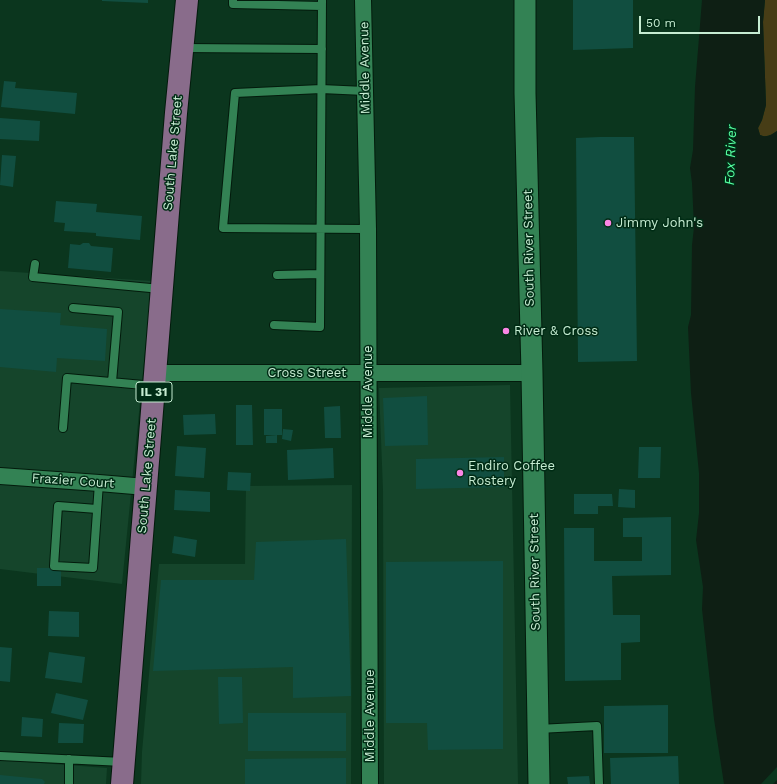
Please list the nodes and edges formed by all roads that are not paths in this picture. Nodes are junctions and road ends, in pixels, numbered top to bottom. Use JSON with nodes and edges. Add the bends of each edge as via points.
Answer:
{"nodes":[{"id":1,"x":187,"y":0,"type":"edge"},
{"id":2,"x":233,"y":0,"type":"edge"},
{"id":3,"x":363,"y":0,"type":"edge"},
{"id":4,"x":525,"y":0,"type":"edge"},
{"id":5,"x":322,"y":3,"type":"edge"},
{"id":6,"x":182,"y":48,"type":"junction"},
{"id":7,"x":322,"y":49,"type":"junction"},
{"id":8,"x":321,"y":89,"type":"junction"},
{"id":9,"x":365,"y":91,"type":"junction"},
{"id":10,"x":321,"y":229,"type":"junction"},
{"id":11,"x":368,"y":229,"type":"junction"},
{"id":12,"x":35,"y":264,"type":"dead end"},
{"id":13,"x":320,"y":274,"type":"junction"},
{"id":14,"x":277,"y":275,"type":"dead end"},
{"id":15,"x":162,"y":289,"type":"junction"},
{"id":16,"x":73,"y":308,"type":"dead end"},
{"id":17,"x":274,"y":326,"type":"dead end"},
{"id":18,"x":368,"y":373,"type":"junction"},
{"id":19,"x":532,"y":373,"type":"junction"},
{"id":20,"x":155,"y":379,"type":"junction"},
{"id":21,"x":112,"y":382,"type":"junction"},
{"id":22,"x":63,"y":428,"type":"dead end"},
{"id":23,"x":0,"y":476,"type":"edge"},
{"id":24,"x":99,"y":483,"type":"junction"},
{"id":25,"x":146,"y":487,"type":"junction"},
{"id":26,"x":97,"y":508,"type":"junction"},
{"id":27,"x":538,"y":729,"type":"junction"},
{"id":28,"x":0,"y":756,"type":"edge"},
{"id":29,"x":69,"y":759,"type":"junction"},
{"id":30,"x":124,"y":762,"type":"junction"},
{"id":31,"x":69,"y":784,"type":"edge"},
{"id":32,"x":122,"y":784,"type":"edge"},
{"id":33,"x":370,"y":784,"type":"edge"},
{"id":34,"x":539,"y":784,"type":"edge"},
{"id":35,"x":599,"y":784,"type":"edge"}],
"edges":[{"from":1,"to":6,"type":"main road","name":"South Lake Street","number":"IL 31"},
{"from":2,"to":5,"type":"lane","via":[[233,4]]},
{"from":3,"to":9,"type":"street","name":"Middle Avenue"},
{"from":4,"to":19,"type":"street","name":"South River Street"},
{"from":5,"to":7,"type":"lane"},
{"from":6,"to":7,"type":"lane"},
{"from":6,"to":15,"type":"main road","name":"South Lake Street","number":"IL 31"},
{"from":7,"to":8,"type":"lane"},
{"from":8,"to":9,"type":"lane"},
{"from":8,"to":10,"type":"lane"},
{"from":8,"to":10,"type":"lane","via":[[235,93],[223,228]]},
{"from":9,"to":11,"type":"street","name":"Middle Avenue"},
{"from":10,"to":11,"type":"lane"},
{"from":10,"to":13,"type":"lane"},
{"from":11,"to":18,"type":"street","name":"Middle Avenue"},
{"from":12,"to":15,"type":"lane","via":[[33,277]]},
{"from":13,"to":14,"type":"lane"},
{"from":13,"to":17,"type":"lane","via":[[320,327]]},
{"from":15,"to":20,"type":"main road","name":"South Lake Street","number":"IL 31"},
{"from":16,"to":21,"type":"lane","via":[[118,312]]},
{"from":18,"to":19,"type":"street","name":"Cross Street"},
{"from":18,"to":20,"type":"street","name":"Cross Street"},
{"from":18,"to":33,"type":"street","name":"Middle Avenue"},
{"from":19,"to":27,"type":"street","name":"South River Street"},
{"from":20,"to":21,"type":"lane"},
{"from":20,"to":25,"type":"main road","name":"South Lake Street","number":"IL 31"},
{"from":21,"to":22,"type":"lane","via":[[67,378]]},
{"from":23,"to":24,"type":"street","name":"Frazier Court"},
{"from":24,"to":25,"type":"street","name":"Frazier Court"},
{"from":24,"to":26,"type":"lane"},
{"from":25,"to":30,"type":"main road","name":"South Lake Street","number":"IL 31"},
{"from":26,"to":26,"type":"lane","via":[[93,568],[54,566],[58,506]]},
{"from":27,"to":34,"type":"street","name":"South River Street"},
{"from":27,"to":35,"type":"lane","via":[[596,726]]},
{"from":28,"to":29,"type":"lane"},
{"from":29,"to":30,"type":"lane"},
{"from":29,"to":31,"type":"lane"},
{"from":30,"to":32,"type":"main road","name":"South Lake Street","number":"IL 31"}]}
